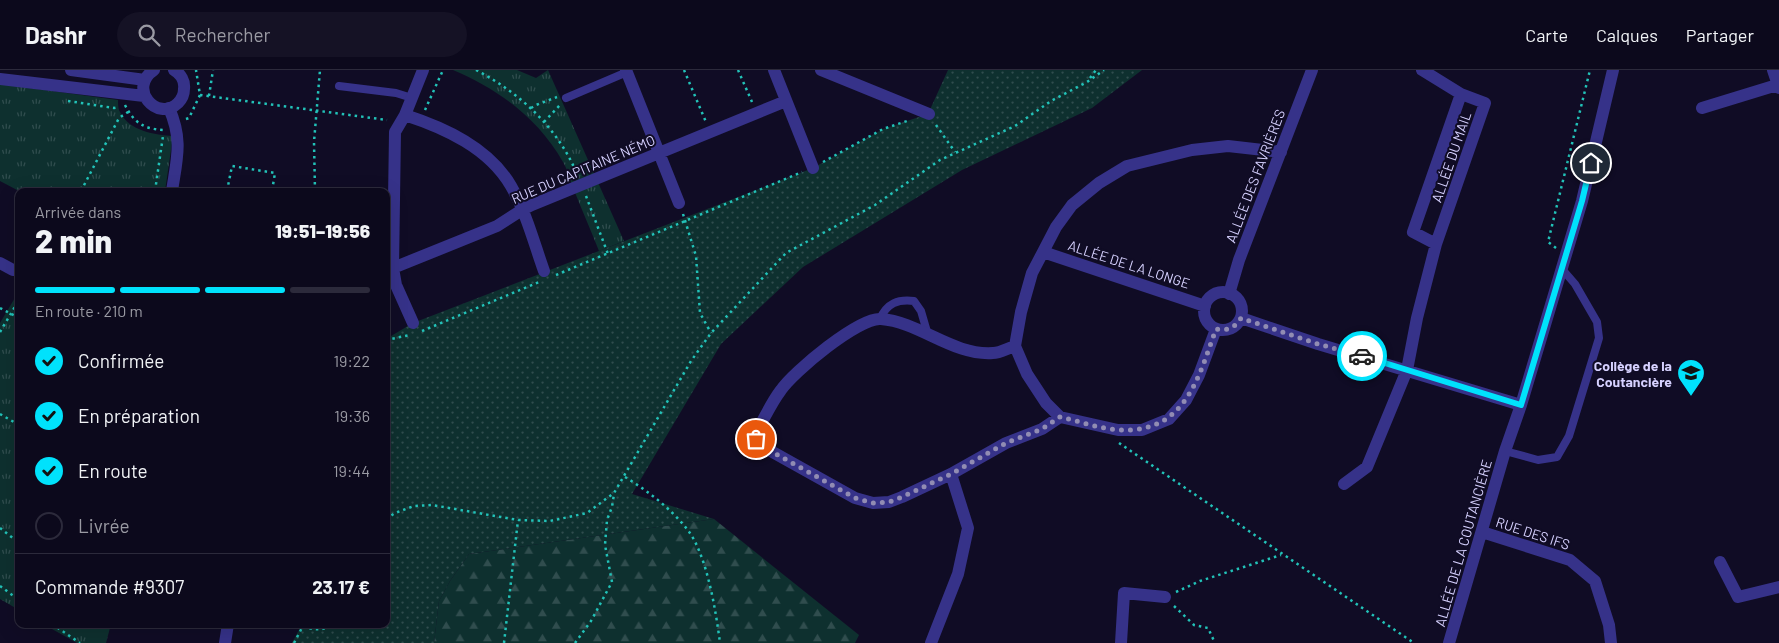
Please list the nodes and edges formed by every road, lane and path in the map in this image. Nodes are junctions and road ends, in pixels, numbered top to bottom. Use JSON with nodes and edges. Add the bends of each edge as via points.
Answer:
{"nodes":[{"id":1,"x":71,"y":70,"type":"edge"},
{"id":2,"x":154,"y":70,"type":"edge"},
{"id":3,"x":174,"y":70,"type":"edge"},
{"id":4,"x":213,"y":70,"type":"edge"},
{"id":5,"x":320,"y":70,"type":"edge"},
{"id":6,"x":424,"y":70,"type":"edge"},
{"id":7,"x":443,"y":70,"type":"edge"},
{"id":8,"x":476,"y":70,"type":"edge"},
{"id":9,"x":684,"y":70,"type":"edge"},
{"id":10,"x":738,"y":70,"type":"edge"},
{"id":11,"x":774,"y":70,"type":"edge"},
{"id":12,"x":821,"y":70,"type":"edge"},
{"id":13,"x":855,"y":70,"type":"edge"},
{"id":14,"x":1096,"y":70,"type":"edge"},
{"id":15,"x":1104,"y":70,"type":"edge"},
{"id":16,"x":1312,"y":70,"type":"edge"},
{"id":17,"x":1422,"y":70,"type":"edge"},
{"id":18,"x":1590,"y":70,"type":"edge"},
{"id":19,"x":1613,"y":70,"type":"edge"},
{"id":20,"x":1773,"y":70,"type":"edge"},
{"id":21,"x":627,"y":71,"type":"edge"},
{"id":22,"x":0,"y":79,"type":"edge"},
{"id":23,"x":145,"y":80,"type":"junction"},
{"id":24,"x":1087,"y":82,"type":"junction"},
{"id":25,"x":850,"y":83,"type":"junction"},
{"id":26,"x":339,"y":86,"type":"dead end"},
{"id":27,"x":1778,"y":86,"type":"edge"},
{"id":28,"x":1461,"y":94,"type":"junction"},
{"id":29,"x":200,"y":95,"type":"dead end"},
{"id":30,"x":144,"y":96,"type":"junction"},
{"id":31,"x":209,"y":96,"type":"junction"},
{"id":32,"x":412,"y":98,"type":"junction"},
{"id":33,"x":566,"y":98,"type":"junction"},
{"id":34,"x":786,"y":101,"type":"junction"},
{"id":35,"x":169,"y":108,"type":"junction"},
{"id":36,"x":531,"y":108,"type":"junction"},
{"id":37,"x":1702,"y":108,"type":"dead end"},
{"id":38,"x":315,"y":110,"type":"junction"},
{"id":39,"x":128,"y":112,"type":"dead end"},
{"id":40,"x":757,"y":113,"type":"junction"},
{"id":41,"x":929,"y":114,"type":"junction"},
{"id":42,"x":402,"y":118,"type":"junction"},
{"id":43,"x":421,"y":120,"type":"junction"},
{"id":44,"x":544,"y":122,"type":"junction"},
{"id":45,"x":164,"y":130,"type":"dead end"},
{"id":46,"x":710,"y":132,"type":"junction"},
{"id":47,"x":955,"y":152,"type":"junction"},
{"id":48,"x":1281,"y":152,"type":"junction"},
{"id":49,"x":658,"y":153,"type":"junction"},
{"id":50,"x":812,"y":168,"type":"junction"},
{"id":51,"x":581,"y":184,"type":"junction"},
{"id":52,"x":83,"y":188,"type":"edge"},
{"id":53,"x":154,"y":188,"type":"edge"},
{"id":54,"x":172,"y":188,"type":"edge"},
{"id":55,"x":228,"y":188,"type":"edge"},
{"id":56,"x":272,"y":188,"type":"edge"},
{"id":57,"x":315,"y":188,"type":"edge"},
{"id":58,"x":679,"y":203,"type":"dead end"},
{"id":59,"x":522,"y":210,"type":"junction"},
{"id":60,"x":686,"y":221,"type":"junction"},
{"id":61,"x":1436,"y":244,"type":"junction"},
{"id":62,"x":1043,"y":252,"type":"junction"},
{"id":63,"x":608,"y":254,"type":"junction"},
{"id":64,"x":1566,"y":255,"type":"junction"},
{"id":65,"x":0,"y":263,"type":"edge"},
{"id":66,"x":394,"y":268,"type":"junction"},
{"id":67,"x":1562,"y":269,"type":"junction"},
{"id":68,"x":13,"y":270,"type":"dead end"},
{"id":69,"x":549,"y":275,"type":"junction"},
{"id":70,"x":1229,"y":294,"type":"junction"},
{"id":71,"x":15,"y":306,"type":"edge"},
{"id":72,"x":1205,"y":306,"type":"junction"},
{"id":73,"x":0,"y":308,"type":"edge"},
{"id":74,"x":10,"y":313,"type":"junction"},
{"id":75,"x":15,"y":316,"type":"edge"},
{"id":76,"x":1241,"y":318,"type":"junction"},
{"id":77,"x":880,"y":319,"type":"junction"},
{"id":78,"x":1216,"y":329,"type":"junction"},
{"id":79,"x":414,"y":330,"type":"junction"},
{"id":80,"x":0,"y":332,"type":"edge"},
{"id":81,"x":711,"y":333,"type":"junction"},
{"id":82,"x":928,"y":335,"type":"junction"},
{"id":83,"x":390,"y":339,"type":"edge"},
{"id":84,"x":1015,"y":346,"type":"junction"},
{"id":85,"x":1407,"y":370,"type":"junction"},
{"id":86,"x":1521,"y":405,"type":"junction"},
{"id":87,"x":0,"y":414,"type":"edge"},
{"id":88,"x":1060,"y":417,"type":"junction"},
{"id":89,"x":15,"y":423,"type":"edge"},
{"id":90,"x":1118,"y":442,"type":"dead end"},
{"id":91,"x":1505,"y":451,"type":"junction"},
{"id":92,"x":951,"y":474,"type":"junction"},
{"id":93,"x":625,"y":477,"type":"junction"},
{"id":94,"x":1344,"y":484,"type":"dead end"},
{"id":95,"x":614,"y":494,"type":"junction"},
{"id":96,"x":390,"y":516,"type":"edge"},
{"id":97,"x":518,"y":520,"type":"junction"},
{"id":98,"x":0,"y":528,"type":"edge"},
{"id":99,"x":1482,"y":532,"type":"junction"},
{"id":100,"x":15,"y":540,"type":"edge"},
{"id":101,"x":1282,"y":554,"type":"junction"},
{"id":102,"x":1720,"y":562,"type":"dead end"},
{"id":103,"x":0,"y":586,"type":"edge"},
{"id":104,"x":1779,"y":587,"type":"edge"},
{"id":105,"x":1164,"y":596,"type":"junction"},
{"id":106,"x":15,"y":597,"type":"edge"},
{"id":107,"x":58,"y":628,"type":"edge"},
{"id":108,"x":227,"y":628,"type":"edge"},
{"id":109,"x":302,"y":628,"type":"edge"},
{"id":110,"x":314,"y":628,"type":"edge"},
{"id":111,"x":327,"y":628,"type":"edge"},
{"id":112,"x":80,"y":643,"type":"edge"},
{"id":113,"x":225,"y":643,"type":"edge"},
{"id":114,"x":294,"y":643,"type":"edge"},
{"id":115,"x":504,"y":643,"type":"edge"},
{"id":116,"x":576,"y":643,"type":"edge"},
{"id":117,"x":720,"y":643,"type":"edge"},
{"id":118,"x":931,"y":643,"type":"edge"},
{"id":119,"x":1120,"y":643,"type":"edge"},
{"id":120,"x":1215,"y":643,"type":"edge"},
{"id":121,"x":1414,"y":643,"type":"edge"},
{"id":122,"x":1449,"y":643,"type":"edge"},
{"id":123,"x":1611,"y":643,"type":"edge"}],
"edges":[{"from":1,"to":23,"type":"street"},
{"from":2,"to":23,"type":"street"},
{"from":3,"to":35,"type":"street","via":[[182,78],[184,93],[176,105]]},
{"from":4,"to":31,"type":"path"},
{"from":5,"to":38,"type":"path"},
{"from":6,"to":32,"type":"street"},
{"from":7,"to":43,"type":"path"},
{"from":8,"to":36,"type":"path"},
{"from":9,"to":46,"type":"path"},
{"from":10,"to":40,"type":"path"},
{"from":11,"to":34,"type":"street"},
{"from":12,"to":25,"type":"street"},
{"from":13,"to":25,"type":"street"},
{"from":14,"to":24,"type":"path"},
{"from":15,"to":24,"type":"path"},
{"from":16,"to":48,"type":"street","name":"ALLÉE DES FAVRIÈRES"},
{"from":17,"to":28,"type":"street","name":"ALLÉE DU MAIL"},
{"from":18,"to":64,"type":"path","via":[[1548,242]]},
{"from":19,"to":64,"type":"street","name":"ALLÉE DE LA COUTANCIÈRE"},
{"from":20,"to":27,"type":"street"},
{"from":21,"to":33,"type":"lane"},
{"from":21,"to":49,"type":"street"},
{"from":22,"to":30,"type":"street"},
{"from":23,"to":30,"type":"street"},
{"from":24,"to":47,"type":"path","via":[[1015,126]]},
{"from":25,"to":41,"type":"street"},
{"from":26,"to":32,"type":"lane"},
{"from":27,"to":37,"type":"street"},
{"from":28,"to":61,"type":"street","name":"ALLÉE DU MAIL","via":[[1413,232]]},
{"from":28,"to":61,"type":"street","name":"ALLÉE DU MAIL","via":[[1485,103]]},
{"from":29,"to":31,"type":"path"},
{"from":30,"to":35,"type":"street","via":[[154,107]]},
{"from":31,"to":38,"type":"path"},
{"from":32,"to":42,"type":"street"},
{"from":33,"to":36,"type":"path","via":[[559,96]]},
{"from":33,"to":44,"type":"path"},
{"from":34,"to":40,"type":"street","name":"RUE DU CAPITAINE NÉMO"},
{"from":34,"to":50,"type":"street"},
{"from":35,"to":54,"type":"street","via":[[178,135]]},
{"from":36,"to":44,"type":"path"},
{"from":38,"to":42,"type":"path"},
{"from":38,"to":57,"type":"path"},
{"from":39,"to":52,"type":"path","via":[[119,118]]},
{"from":40,"to":46,"type":"street","name":"RUE DU CAPITAINE NÉMO"},
{"from":41,"to":47,"type":"path"},
{"from":41,"to":50,"type":"path","via":[[883,128]]},
{"from":42,"to":43,"type":"street"},
{"from":42,"to":66,"type":"street","via":[[395,132]]},
{"from":43,"to":59,"type":"street","via":[[450,133],[484,155],[511,185]]},
{"from":44,"to":51,"type":"path","via":[[563,146]]},
{"from":45,"to":53,"type":"path"},
{"from":46,"to":49,"type":"street","name":"RUE DU CAPITAINE NÉMO"},
{"from":47,"to":81,"type":"path","via":[[875,205],[786,253]]},
{"from":48,"to":62,"type":"street","via":[[1228,146],[1192,150],[1127,166],[1072,205],[1056,226]]},
{"from":48,"to":70,"type":"street","name":"ALLÉE DES FAVRIÈRES"},
{"from":49,"to":51,"type":"street","name":"RUE DU CAPITAINE NÉMO"},
{"from":49,"to":58,"type":"street"},
{"from":50,"to":60,"type":"path"},
{"from":51,"to":59,"type":"street","name":"RUE DU CAPITAINE NÉMO"},
{"from":51,"to":63,"type":"path"},
{"from":55,"to":56,"type":"path","via":[[232,166],[275,173]]},
{"from":59,"to":66,"type":"street","name":"RUE DU CAPITAINE NÉMO","via":[[497,226]]},
{"from":59,"to":69,"type":"street"},
{"from":60,"to":63,"type":"path"},
{"from":60,"to":81,"type":"path","via":[[696,256],[700,313]]},
{"from":61,"to":85,"type":"street","name":"ALLÉE DU MAIL"},
{"from":62,"to":72,"type":"street","name":"ALLÉE DE LA LONGE"},
{"from":62,"to":84,"type":"street","via":[[1032,273]]},
{"from":63,"to":69,"type":"path"},
{"from":64,"to":67,"type":"street","name":"ALLÉE DE LA COUTANCIÈRE"},
{"from":65,"to":68,"type":"street"},
{"from":66,"to":79,"type":"street","via":[[396,285]]},
{"from":67,"to":86,"type":"street","name":"ALLÉE DE LA COUTANCIÈRE"},
{"from":67,"to":91,"type":"lane","name":"ALLÉE DE LA COUTANCIÈRE","via":[[1575,284],[1597,322],[1599,338],[1569,436],[1557,457],[1538,460]]},
{"from":69,"to":79,"type":"path"},
{"from":70,"to":72,"type":"street","via":[[1212,296]]},
{"from":70,"to":76,"type":"street","via":[[1241,306]]},
{"from":71,"to":74,"type":"path"},
{"from":72,"to":78,"type":"street","via":[[1207,322]]},
{"from":73,"to":74,"type":"path"},
{"from":74,"to":75,"type":"path"},
{"from":74,"to":80,"type":"path"},
{"from":76,"to":78,"type":"street","via":[[1234,327]]},
{"from":76,"to":85,"type":"street"},
{"from":77,"to":82,"type":"street"},
{"from":77,"to":82,"type":"lane","via":[[894,303],[914,301],[921,311]]},
{"from":77,"to":92,"type":"street","via":[[862,324],[801,367],[781,390],[756,433],[756,439],[760,445],[825,482],[855,498],[873,503],[889,502]]},
{"from":78,"to":88,"type":"street","via":[[1186,400],[1169,418],[1142,430],[1118,430]]},
{"from":79,"to":83,"type":"path"},
{"from":81,"to":93,"type":"path","via":[[691,361]]},
{"from":82,"to":84,"type":"street","via":[[973,352],[995,353]]},
{"from":84,"to":88,"type":"street","via":[[1027,374],[1046,404]]},
{"from":85,"to":86,"type":"street"},
{"from":85,"to":94,"type":"street","name":"ALLÉE DU MAIL","via":[[1367,466]]},
{"from":86,"to":91,"type":"street","name":"ALLÉE DE LA COUTANCIÈRE"},
{"from":87,"to":89,"type":"path"},
{"from":88,"to":92,"type":"street"},
{"from":90,"to":101,"type":"path"},
{"from":91,"to":99,"type":"street","name":"ALLÉE DE LA COUTANCIÈRE"},
{"from":92,"to":118,"type":"street","via":[[968,528],[958,574]]},
{"from":93,"to":95,"type":"path"},
{"from":93,"to":117,"type":"path","via":[[666,507],[688,531],[700,555],[715,603]]},
{"from":95,"to":97,"type":"path","via":[[586,513],[550,520]]},
{"from":95,"to":116,"type":"path","via":[[605,545],[612,582]]},
{"from":96,"to":97,"type":"path","via":[[414,506],[432,505]]},
{"from":97,"to":115,"type":"path"},
{"from":98,"to":100,"type":"path"},
{"from":99,"to":122,"type":"street","name":"ALLÉE DE LA COUTANCIÈRE"},
{"from":99,"to":123,"type":"street","name":"RUE DES IFS","via":[[1570,560],[1595,581],[1609,625]]},
{"from":101,"to":105,"type":"path"},
{"from":101,"to":121,"type":"path"},
{"from":102,"to":104,"type":"street","via":[[1738,597]]},
{"from":103,"to":106,"type":"path"},
{"from":105,"to":119,"type":"street","via":[[1124,593]]},
{"from":105,"to":120,"type":"path","via":[[1194,625],[1208,628]]},
{"from":107,"to":112,"type":"path"},
{"from":108,"to":113,"type":"street"},
{"from":109,"to":114,"type":"path"},
{"from":110,"to":111,"type":"path"}]}
